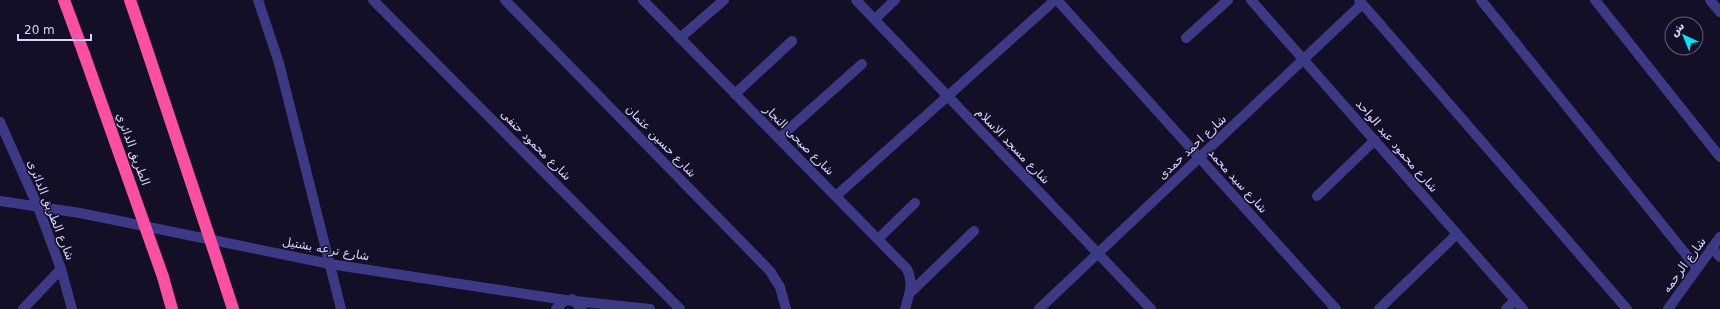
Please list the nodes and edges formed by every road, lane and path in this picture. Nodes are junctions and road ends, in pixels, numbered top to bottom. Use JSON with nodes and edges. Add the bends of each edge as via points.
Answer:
{"nodes":[{"id":1,"x":64,"y":0,"type":"edge"},
{"id":2,"x":130,"y":0,"type":"edge"},
{"id":3,"x":258,"y":0,"type":"edge"},
{"id":4,"x":373,"y":0,"type":"edge"},
{"id":5,"x":505,"y":0,"type":"edge"},
{"id":6,"x":643,"y":0,"type":"edge"},
{"id":7,"x":724,"y":0,"type":"edge"},
{"id":8,"x":856,"y":0,"type":"edge"},
{"id":9,"x":895,"y":0,"type":"edge"},
{"id":10,"x":1056,"y":0,"type":"edge"},
{"id":11,"x":1228,"y":0,"type":"edge"},
{"id":12,"x":1252,"y":0,"type":"edge"},
{"id":13,"x":1481,"y":0,"type":"edge"},
{"id":14,"x":1595,"y":0,"type":"edge"},
{"id":15,"x":1710,"y":0,"type":"edge"},
{"id":16,"x":1361,"y":2,"type":"edge"},
{"id":17,"x":1720,"y":12,"type":"edge"},
{"id":18,"x":875,"y":19,"type":"junction"},
{"id":19,"x":680,"y":38,"type":"junction"},
{"id":20,"x":1186,"y":38,"type":"dead end"},
{"id":21,"x":792,"y":41,"type":"dead end"},
{"id":22,"x":1304,"y":59,"type":"junction"},
{"id":23,"x":862,"y":64,"type":"dead end"},
{"id":24,"x":735,"y":94,"type":"junction"},
{"id":25,"x":948,"y":96,"type":"junction"},
{"id":26,"x":0,"y":122,"type":"edge"},
{"id":27,"x":779,"y":138,"type":"junction"},
{"id":28,"x":1375,"y":140,"type":"junction"},
{"id":29,"x":1720,"y":157,"type":"edge"},
{"id":30,"x":1199,"y":158,"type":"junction"},
{"id":31,"x":836,"y":196,"type":"junction"},
{"id":32,"x":1317,"y":196,"type":"dead end"},
{"id":33,"x":0,"y":201,"type":"edge"},
{"id":34,"x":915,"y":203,"type":"dead end"},
{"id":35,"x":38,"y":207,"type":"junction"},
{"id":36,"x":974,"y":231,"type":"dead end"},
{"id":37,"x":1457,"y":234,"type":"junction"},
{"id":38,"x":1720,"y":237,"type":"edge"},
{"id":39,"x":878,"y":239,"type":"junction"},
{"id":40,"x":1712,"y":248,"type":"junction"},
{"id":41,"x":1098,"y":253,"type":"junction"},
{"id":42,"x":1720,"y":258,"type":"edge"},
{"id":43,"x":330,"y":264,"type":"junction"},
{"id":44,"x":1697,"y":268,"type":"junction"},
{"id":45,"x":61,"y":269,"type":"junction"},
{"id":46,"x":910,"y":293,"type":"junction"},
{"id":47,"x":568,"y":300,"type":"junction"},
{"id":48,"x":1515,"y":300,"type":"junction"},
{"id":49,"x":23,"y":309,"type":"edge"},
{"id":50,"x":72,"y":309,"type":"edge"},
{"id":51,"x":172,"y":309,"type":"edge"},
{"id":52,"x":233,"y":309,"type":"edge"},
{"id":53,"x":341,"y":309,"type":"edge"},
{"id":54,"x":556,"y":309,"type":"edge"},
{"id":55,"x":582,"y":309,"type":"edge"},
{"id":56,"x":650,"y":309,"type":"edge"},
{"id":57,"x":680,"y":309,"type":"edge"},
{"id":58,"x":786,"y":309,"type":"edge"},
{"id":59,"x":905,"y":309,"type":"edge"},
{"id":60,"x":1039,"y":309,"type":"edge"},
{"id":61,"x":1151,"y":309,"type":"edge"},
{"id":62,"x":1336,"y":309,"type":"edge"},
{"id":63,"x":1379,"y":309,"type":"edge"},
{"id":64,"x":1506,"y":309,"type":"edge"},
{"id":65,"x":1523,"y":309,"type":"edge"},
{"id":66,"x":1627,"y":309,"type":"edge"},
{"id":67,"x":1668,"y":309,"type":"edge"}],
"edges":[{"from":1,"to":51,"type":"highway","name":"الطريق الدائري","bridge":true,"via":[[163,277]]},
{"from":2,"to":52,"type":"highway","bridge":true},
{"from":3,"to":43,"type":"street","via":[[279,63]]},
{"from":4,"to":57,"type":"street","name":"شارع محمود حنفى"},
{"from":5,"to":58,"type":"street","name":"شارع حسين عثمان","via":[[770,271],[780,287]]},
{"from":6,"to":19,"type":"street","name":"شارع صبحى النجار"},
{"from":7,"to":19,"type":"street"},
{"from":8,"to":18,"type":"street","name":"شارع مسجد الاسلام"},
{"from":9,"to":18,"type":"street"},
{"from":10,"to":25,"type":"street"},
{"from":10,"to":30,"type":"street","name":"شارع سيد محمد"},
{"from":11,"to":20,"type":"street"},
{"from":12,"to":22,"type":"street","name":"شارع محمود عبد الواحد"},
{"from":13,"to":44,"type":"street"},
{"from":14,"to":29,"type":"street"},
{"from":15,"to":17,"type":"street"},
{"from":16,"to":22,"type":"street","name":"شارع احمد حمدى"},
{"from":16,"to":66,"type":"street"},
{"from":18,"to":25,"type":"street","name":"شارع مسجد الاسلام"},
{"from":19,"to":24,"type":"street","name":"شارع صبحى النجار"},
{"from":21,"to":24,"type":"street"},
{"from":22,"to":28,"type":"street","name":"شارع محمود عبد الواحد"},
{"from":22,"to":30,"type":"street","name":"شارع احمد حمدى"},
{"from":23,"to":27,"type":"street"},
{"from":24,"to":27,"type":"street","name":"شارع صبحى النجار"},
{"from":25,"to":31,"type":"street"},
{"from":25,"to":41,"type":"street","name":"شارع مسجد الاسلام"},
{"from":26,"to":35,"type":"street","name":"شارع الطريق الدائرى"},
{"from":27,"to":31,"type":"street","name":"شارع صبحى النجار"},
{"from":28,"to":32,"type":"street"},
{"from":28,"to":37,"type":"street","name":"شارع محمود عبد الواحد"},
{"from":30,"to":41,"type":"street","name":"شارع احمد حمدى"},
{"from":30,"to":62,"type":"street","name":"شارع سيد محمد"},
{"from":31,"to":39,"type":"street","name":"شارع صبحى النجار"},
{"from":33,"to":35,"type":"street","name":"شارع ترعه بشتيل"},
{"from":34,"to":39,"type":"street"},
{"from":35,"to":43,"type":"street","name":"شارع ترعه بشتيل","via":[[80,213]]},
{"from":35,"to":45,"type":"street","name":"شارع الطريق الدائرى"},
{"from":36,"to":46,"type":"street"},
{"from":37,"to":48,"type":"street","name":"شارع محمود عبد الواحد"},
{"from":37,"to":63,"type":"street"},
{"from":38,"to":40,"type":"street","name":"شارع الرحمه"},
{"from":39,"to":46,"type":"street","name":"شارع صبحى النجار","via":[[907,268],[911,276]]},
{"from":40,"to":42,"type":"street"},
{"from":40,"to":44,"type":"street","name":"شارع الرحمه"},
{"from":41,"to":60,"type":"street","name":"شارع احمد حمدى"},
{"from":41,"to":61,"type":"street","name":"شارع مسجد الاسلام"},
{"from":43,"to":47,"type":"street","name":"شارع ترعه بشتيل"},
{"from":43,"to":53,"type":"street"},
{"from":44,"to":67,"type":"street","name":"شارع الرحمه"},
{"from":45,"to":49,"type":"street"},
{"from":45,"to":50,"type":"street","name":"شارع الطريق الدائرى"},
{"from":46,"to":59,"type":"street","name":"شارع صبحى النجار"},
{"from":47,"to":54,"type":"street"},
{"from":47,"to":55,"type":"street"},
{"from":47,"to":56,"type":"street","name":"شارع ترعه بشتيل"},
{"from":48,"to":64,"type":"street"},
{"from":48,"to":65,"type":"street","name":"شارع محمود عبد الواحد"}]}
